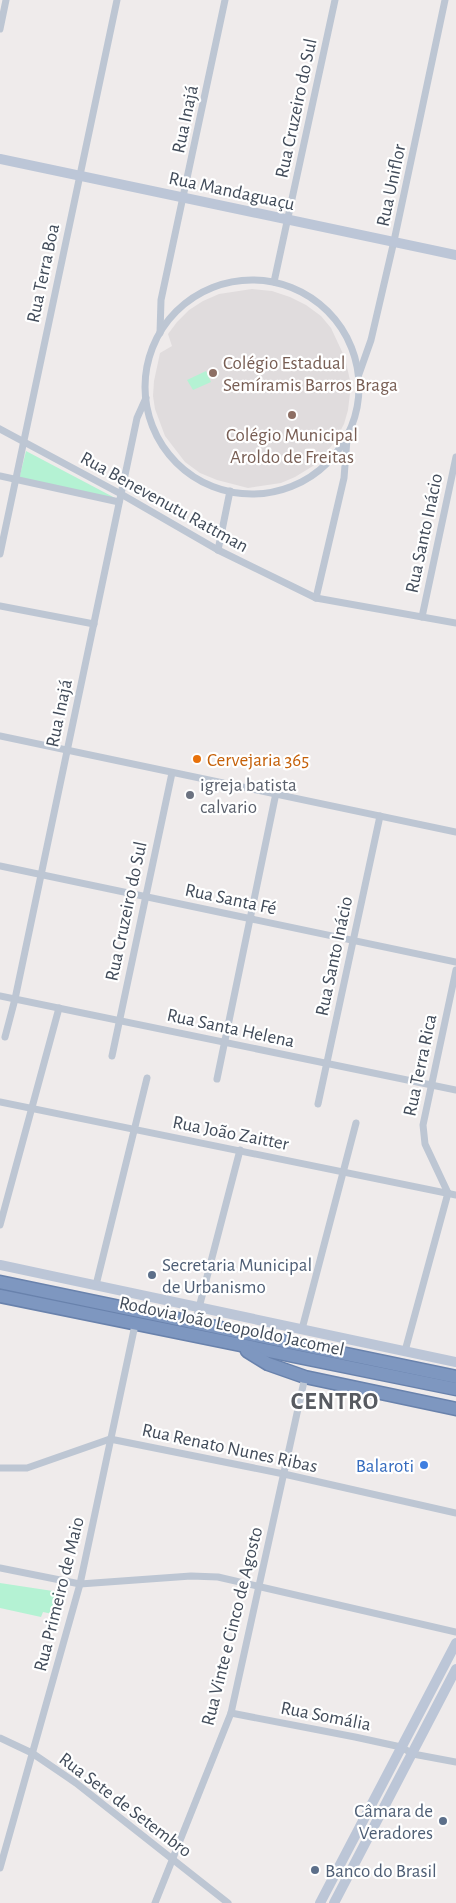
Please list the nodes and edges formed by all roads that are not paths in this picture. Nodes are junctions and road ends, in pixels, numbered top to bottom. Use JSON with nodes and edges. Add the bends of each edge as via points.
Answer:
{"nodes":[{"id":1,"x":6,"y":0,"type":"edge"},
{"id":2,"x":117,"y":0,"type":"edge"},
{"id":3,"x":225,"y":0,"type":"edge"},
{"id":4,"x":335,"y":0,"type":"edge"},
{"id":5,"x":445,"y":0,"type":"edge"},
{"id":6,"x":0,"y":30,"type":"edge"},
{"id":7,"x":0,"y":159,"type":"edge"},
{"id":8,"x":80,"y":176,"type":"junction"},
{"id":9,"x":184,"y":198,"type":"junction"},
{"id":10,"x":287,"y":219,"type":"junction"},
{"id":11,"x":394,"y":241,"type":"junction"},
{"id":12,"x":456,"y":255,"type":"edge"},
{"id":13,"x":274,"y":282,"type":"junction"},
{"id":14,"x":160,"y":333,"type":"junction"},
{"id":15,"x":359,"y":374,"type":"junction"},
{"id":16,"x":146,"y":398,"type":"junction"},
{"id":17,"x":0,"y":429,"type":"edge"},
{"id":18,"x":347,"y":439,"type":"junction"},
{"id":19,"x":24,"y":442,"type":"junction"},
{"id":20,"x":456,"y":457,"type":"edge"},
{"id":21,"x":0,"y":476,"type":"edge"},
{"id":22,"x":16,"y":480,"type":"junction"},
{"id":23,"x":230,"y":492,"type":"junction"},
{"id":24,"x":120,"y":498,"type":"junction"},
{"id":25,"x":218,"y":550,"type":"junction"},
{"id":26,"x":0,"y":554,"type":"edge"},
{"id":27,"x":316,"y":598,"type":"junction"},
{"id":28,"x":0,"y":606,"type":"edge"},
{"id":29,"x":422,"y":617,"type":"junction"},
{"id":30,"x":456,"y":623,"type":"edge"},
{"id":31,"x":94,"y":624,"type":"junction"},
{"id":32,"x":0,"y":736,"type":"edge"},
{"id":33,"x":66,"y":751,"type":"junction"},
{"id":34,"x":172,"y":773,"type":"junction"},
{"id":35,"x":276,"y":793,"type":"junction"},
{"id":36,"x":380,"y":816,"type":"junction"},
{"id":37,"x":456,"y":832,"type":"edge"},
{"id":38,"x":0,"y":866,"type":"edge"},
{"id":39,"x":40,"y":875,"type":"junction"},
{"id":40,"x":145,"y":896,"type":"junction"},
{"id":41,"x":251,"y":919,"type":"junction"},
{"id":42,"x":353,"y":941,"type":"junction"},
{"id":43,"x":456,"y":962,"type":"edge"},
{"id":44,"x":456,"y":970,"type":"edge"},
{"id":45,"x":0,"y":996,"type":"edge"},
{"id":46,"x":15,"y":999,"type":"junction"},
{"id":47,"x":59,"y":1008,"type":"junction"},
{"id":48,"x":119,"y":1020,"type":"junction"},
{"id":49,"x":5,"y":1036,"type":"dead end"},
{"id":50,"x":224,"y":1042,"type":"junction"},
{"id":51,"x":112,"y":1056,"type":"dead end"},
{"id":52,"x":326,"y":1063,"type":"junction"},
{"id":53,"x":147,"y":1078,"type":"dead end"},
{"id":54,"x":218,"y":1080,"type":"dead end"},
{"id":55,"x":432,"y":1085,"type":"junction"},
{"id":56,"x":456,"y":1090,"type":"edge"},
{"id":57,"x":0,"y":1102,"type":"edge"},
{"id":58,"x":318,"y":1104,"type":"dead end"},
{"id":59,"x":32,"y":1108,"type":"junction"},
{"id":60,"x":356,"y":1123,"type":"dead end"},
{"id":61,"x":134,"y":1129,"type":"junction"},
{"id":62,"x":240,"y":1150,"type":"junction"},
{"id":63,"x":344,"y":1171,"type":"junction"},
{"id":64,"x":448,"y":1193,"type":"junction"},
{"id":65,"x":456,"y":1195,"type":"edge"},
{"id":66,"x":0,"y":1225,"type":"edge"},
{"id":67,"x":0,"y":1265,"type":"edge"},
{"id":68,"x":0,"y":1282,"type":"edge"},
{"id":69,"x":96,"y":1285,"type":"junction"},
{"id":70,"x":0,"y":1296,"type":"edge"},
{"id":71,"x":198,"y":1307,"type":"junction"},
{"id":72,"x":195,"y":1323,"type":"junction"},
{"id":73,"x":135,"y":1325,"type":"junction"},
{"id":74,"x":302,"y":1329,"type":"junction"},
{"id":75,"x":238,"y":1346,"type":"junction"},
{"id":76,"x":406,"y":1351,"type":"junction"},
{"id":77,"x":456,"y":1362,"type":"edge"},
{"id":78,"x":456,"y":1376,"type":"edge"},
{"id":79,"x":305,"y":1377,"type":"junction"},
{"id":80,"x":456,"y":1390,"type":"edge"},
{"id":81,"x":456,"y":1409,"type":"edge"},
{"id":82,"x":110,"y":1439,"type":"junction"},
{"id":83,"x":0,"y":1468,"type":"edge"},
{"id":84,"x":284,"y":1474,"type":"junction"},
{"id":85,"x":456,"y":1512,"type":"edge"},
{"id":86,"x":0,"y":1568,"type":"edge"},
{"id":87,"x":80,"y":1584,"type":"junction"},
{"id":88,"x":259,"y":1586,"type":"junction"},
{"id":89,"x":456,"y":1632,"type":"edge"},
{"id":90,"x":456,"y":1643,"type":"edge"},
{"id":91,"x":456,"y":1669,"type":"edge"},
{"id":92,"x":231,"y":1713,"type":"junction"},
{"id":93,"x":0,"y":1738,"type":"edge"},
{"id":94,"x":401,"y":1747,"type":"junction"},
{"id":95,"x":32,"y":1753,"type":"junction"},
{"id":96,"x":413,"y":1754,"type":"junction"},
{"id":97,"x":456,"y":1762,"type":"edge"},
{"id":98,"x":173,"y":1859,"type":"junction"},
{"id":99,"x":0,"y":1868,"type":"edge"},
{"id":100,"x":155,"y":1903,"type":"edge"},
{"id":101,"x":228,"y":1903,"type":"edge"},
{"id":102,"x":320,"y":1903,"type":"edge"},
{"id":103,"x":334,"y":1903,"type":"edge"}],
"edges":[{"from":1,"to":6,"type":"street"},
{"from":2,"to":8,"type":"street","name":"Rua Terra Boa"},
{"from":3,"to":9,"type":"street","name":"Rua Inajá"},
{"from":4,"to":10,"type":"street","name":"Rua Cruzeiro do Sul"},
{"from":5,"to":11,"type":"street","name":"Rua Uniflor"},
{"from":7,"to":8,"type":"street","name":"Rua Mandaguaçu"},
{"from":8,"to":9,"type":"street","name":"Rua Mandaguaçu"},
{"from":8,"to":19,"type":"street","name":"Rua Terra Boa"},
{"from":9,"to":10,"type":"street","name":"Rua Mandaguaçu"},
{"from":9,"to":14,"type":"street","name":"Rua Inajá","via":[[162,300]]},
{"from":10,"to":11,"type":"street","name":"Rua Mandaguaçu"},
{"from":10,"to":13,"type":"street","name":"Rua Cruzeiro do Sul"},
{"from":11,"to":12,"type":"street","name":"Rua Mandaguaçu"},
{"from":11,"to":15,"type":"street","name":"Rua Uniflor","via":[[371,340]]},
{"from":13,"to":14,"type":"street","via":[[236,281],[200,293],[171,317]]},
{"from":13,"to":15,"type":"street","via":[[300,291],[322,305],[340,325],[353,348]]},
{"from":14,"to":16,"type":"street","via":[[146,371]]},
{"from":15,"to":18,"type":"street","via":[[360,397]]},
{"from":16,"to":23,"type":"street","via":[[156,434],[173,458],[202,481]]},
{"from":16,"to":24,"type":"street","name":"Rua Inajá","via":[[136,418]]},
{"from":17,"to":19,"type":"street","name":"Rua Benevenutu Rattman"},
{"from":18,"to":23,"type":"street","via":[[330,461],[309,478],[284,489],[257,494]]},
{"from":18,"to":27,"type":"street","via":[[344,478]]},
{"from":19,"to":22,"type":"street","name":"Rua Terra Boa"},
{"from":19,"to":24,"type":"street","name":"Rua Benevenutu Rattman"},
{"from":20,"to":29,"type":"street","name":"Rua Santo Inácio"},
{"from":21,"to":22,"type":"street"},
{"from":22,"to":24,"type":"street"},
{"from":22,"to":26,"type":"street","name":"Rua Terra Boa"},
{"from":23,"to":25,"type":"street"},
{"from":24,"to":25,"type":"street","name":"Rua Benevenutu Rattman"},
{"from":24,"to":31,"type":"street","name":"Rua Inajá"},
{"from":25,"to":27,"type":"street","name":"Rua Benevenutu Rattman"},
{"from":27,"to":29,"type":"street","name":"Rua Benevenutu Rattman"},
{"from":28,"to":31,"type":"street"},
{"from":29,"to":30,"type":"street","name":"Rua Benevenutu Rattman"},
{"from":31,"to":33,"type":"street","name":"Rua Inajá"},
{"from":32,"to":33,"type":"street"},
{"from":33,"to":34,"type":"street"},
{"from":33,"to":39,"type":"street","name":"Rua Inajá"},
{"from":34,"to":35,"type":"street"},
{"from":34,"to":40,"type":"street","name":"Rua Cruzeiro do Sul"},
{"from":35,"to":36,"type":"street"},
{"from":35,"to":41,"type":"street"},
{"from":36,"to":37,"type":"street"},
{"from":36,"to":42,"type":"street","name":"Rua Santo Inácio"},
{"from":38,"to":39,"type":"street","name":"Rua Santa Fé"},
{"from":39,"to":40,"type":"street","name":"Rua Santa Fé"},
{"from":39,"to":46,"type":"street","name":"Rua Inajá"},
{"from":40,"to":41,"type":"street","name":"Rua Santa Fé"},
{"from":40,"to":48,"type":"street","name":"Rua Cruzeiro do Sul"},
{"from":41,"to":42,"type":"street","name":"Rua Santa Fé"},
{"from":41,"to":50,"type":"street"},
{"from":42,"to":43,"type":"street","name":"Rua Santa Fé"},
{"from":42,"to":52,"type":"street","name":"Rua Santo Inácio"},
{"from":44,"to":55,"type":"street","name":"Rua Terra Rica"},
{"from":45,"to":46,"type":"street","name":"Rua Santa Helena"},
{"from":46,"to":47,"type":"street","name":"Rua Santa Helena"},
{"from":46,"to":49,"type":"street","name":"Rua Inajá"},
{"from":47,"to":48,"type":"street","name":"Rua Santa Helena"},
{"from":47,"to":59,"type":"street"},
{"from":48,"to":50,"type":"street","name":"Rua Santa Helena"},
{"from":48,"to":51,"type":"street","name":"Rua Cruzeiro do Sul"},
{"from":50,"to":52,"type":"street","name":"Rua Santa Helena"},
{"from":50,"to":54,"type":"street"},
{"from":52,"to":55,"type":"street","name":"Rua Santa Helena"},
{"from":52,"to":58,"type":"street","name":"Rua Santo Inácio"},
{"from":53,"to":61,"type":"street"},
{"from":55,"to":56,"type":"street","name":"Rua Santa Helena"},
{"from":55,"to":64,"type":"street","name":"Rua Terra Rica","via":[[422,1125],[423,1135]]},
{"from":57,"to":59,"type":"street","name":"Rua João Zaitter"},
{"from":59,"to":61,"type":"street","name":"Rua João Zaitter"},
{"from":59,"to":66,"type":"street"},
{"from":60,"to":63,"type":"street"},
{"from":61,"to":62,"type":"street","name":"Rua João Zaitter"},
{"from":61,"to":69,"type":"street"},
{"from":62,"to":63,"type":"street","name":"Rua João Zaitter"},
{"from":62,"to":71,"type":"street"},
{"from":63,"to":64,"type":"street","name":"Rua João Zaitter"},
{"from":63,"to":74,"type":"street"},
{"from":64,"to":65,"type":"street","name":"Rua João Zaitter"},
{"from":64,"to":76,"type":"street"},
{"from":67,"to":69,"type":"street"},
{"from":68,"to":72,"type":"highway","name":"Rodovia João Leopoldo Jacomel"},
{"from":69,"to":71,"type":"street"},
{"from":70,"to":73,"type":"highway","name":"Rodovia João Leopoldo Jacomel"},
{"from":71,"to":72,"type":"street"},
{"from":71,"to":74,"type":"street"},
{"from":72,"to":78,"type":"highway","name":"Rodovia João Leopoldo Jacomel"},
{"from":73,"to":75,"type":"highway","name":"Rodovia João Leopoldo Jacomel"},
{"from":73,"to":82,"type":"street","name":"Rua Primeiro de Maio"},
{"from":74,"to":76,"type":"street"},
{"from":75,"to":79,"type":"highway","via":[[268,1364]]},
{"from":75,"to":80,"type":"highway","name":"Rodovia João Leopoldo Jacomel"},
{"from":76,"to":77,"type":"street"},
{"from":79,"to":81,"type":"highway"},
{"from":79,"to":84,"type":"street","name":"Rua Vinte e Cinco de Agosto"},
{"from":82,"to":83,"type":"street","via":[[27,1468]]},
{"from":82,"to":84,"type":"street","name":"Rua Renato Nunes Ribas"},
{"from":82,"to":87,"type":"street","name":"Rua Primeiro de Maio"},
{"from":84,"to":85,"type":"street","name":"Rua Renato Nunes Ribas"},
{"from":84,"to":88,"type":"street","name":"Rua Vinte e Cinco de Agosto"},
{"from":86,"to":87,"type":"street"},
{"from":87,"to":88,"type":"street","via":[[191,1576],[218,1577]]},
{"from":87,"to":95,"type":"street","name":"Rua Primeiro de Maio"},
{"from":88,"to":89,"type":"street"},
{"from":88,"to":92,"type":"street","name":"Rua Vinte e Cinco de Agosto"},
{"from":90,"to":94,"type":"street"},
{"from":91,"to":96,"type":"street"},
{"from":92,"to":94,"type":"street","name":"Rua Somália"},
{"from":92,"to":98,"type":"street","name":"Rua Vinte e Cinco de Agosto"},
{"from":93,"to":95,"type":"street","name":"Rua Sete de Setembro"},
{"from":94,"to":96,"type":"street","name":"Rua Somália"},
{"from":94,"to":102,"type":"street"},
{"from":95,"to":98,"type":"street","name":"Rua Sete de Setembro"},
{"from":95,"to":99,"type":"street","name":"Rua Primeiro de Maio"},
{"from":96,"to":97,"type":"street","name":"Rua Somália"},
{"from":96,"to":103,"type":"street"},
{"from":98,"to":100,"type":"street","name":"Rua Vinte e Cinco de Agosto"},
{"from":98,"to":101,"type":"street","name":"Rua Sete de Setembro"}]}
